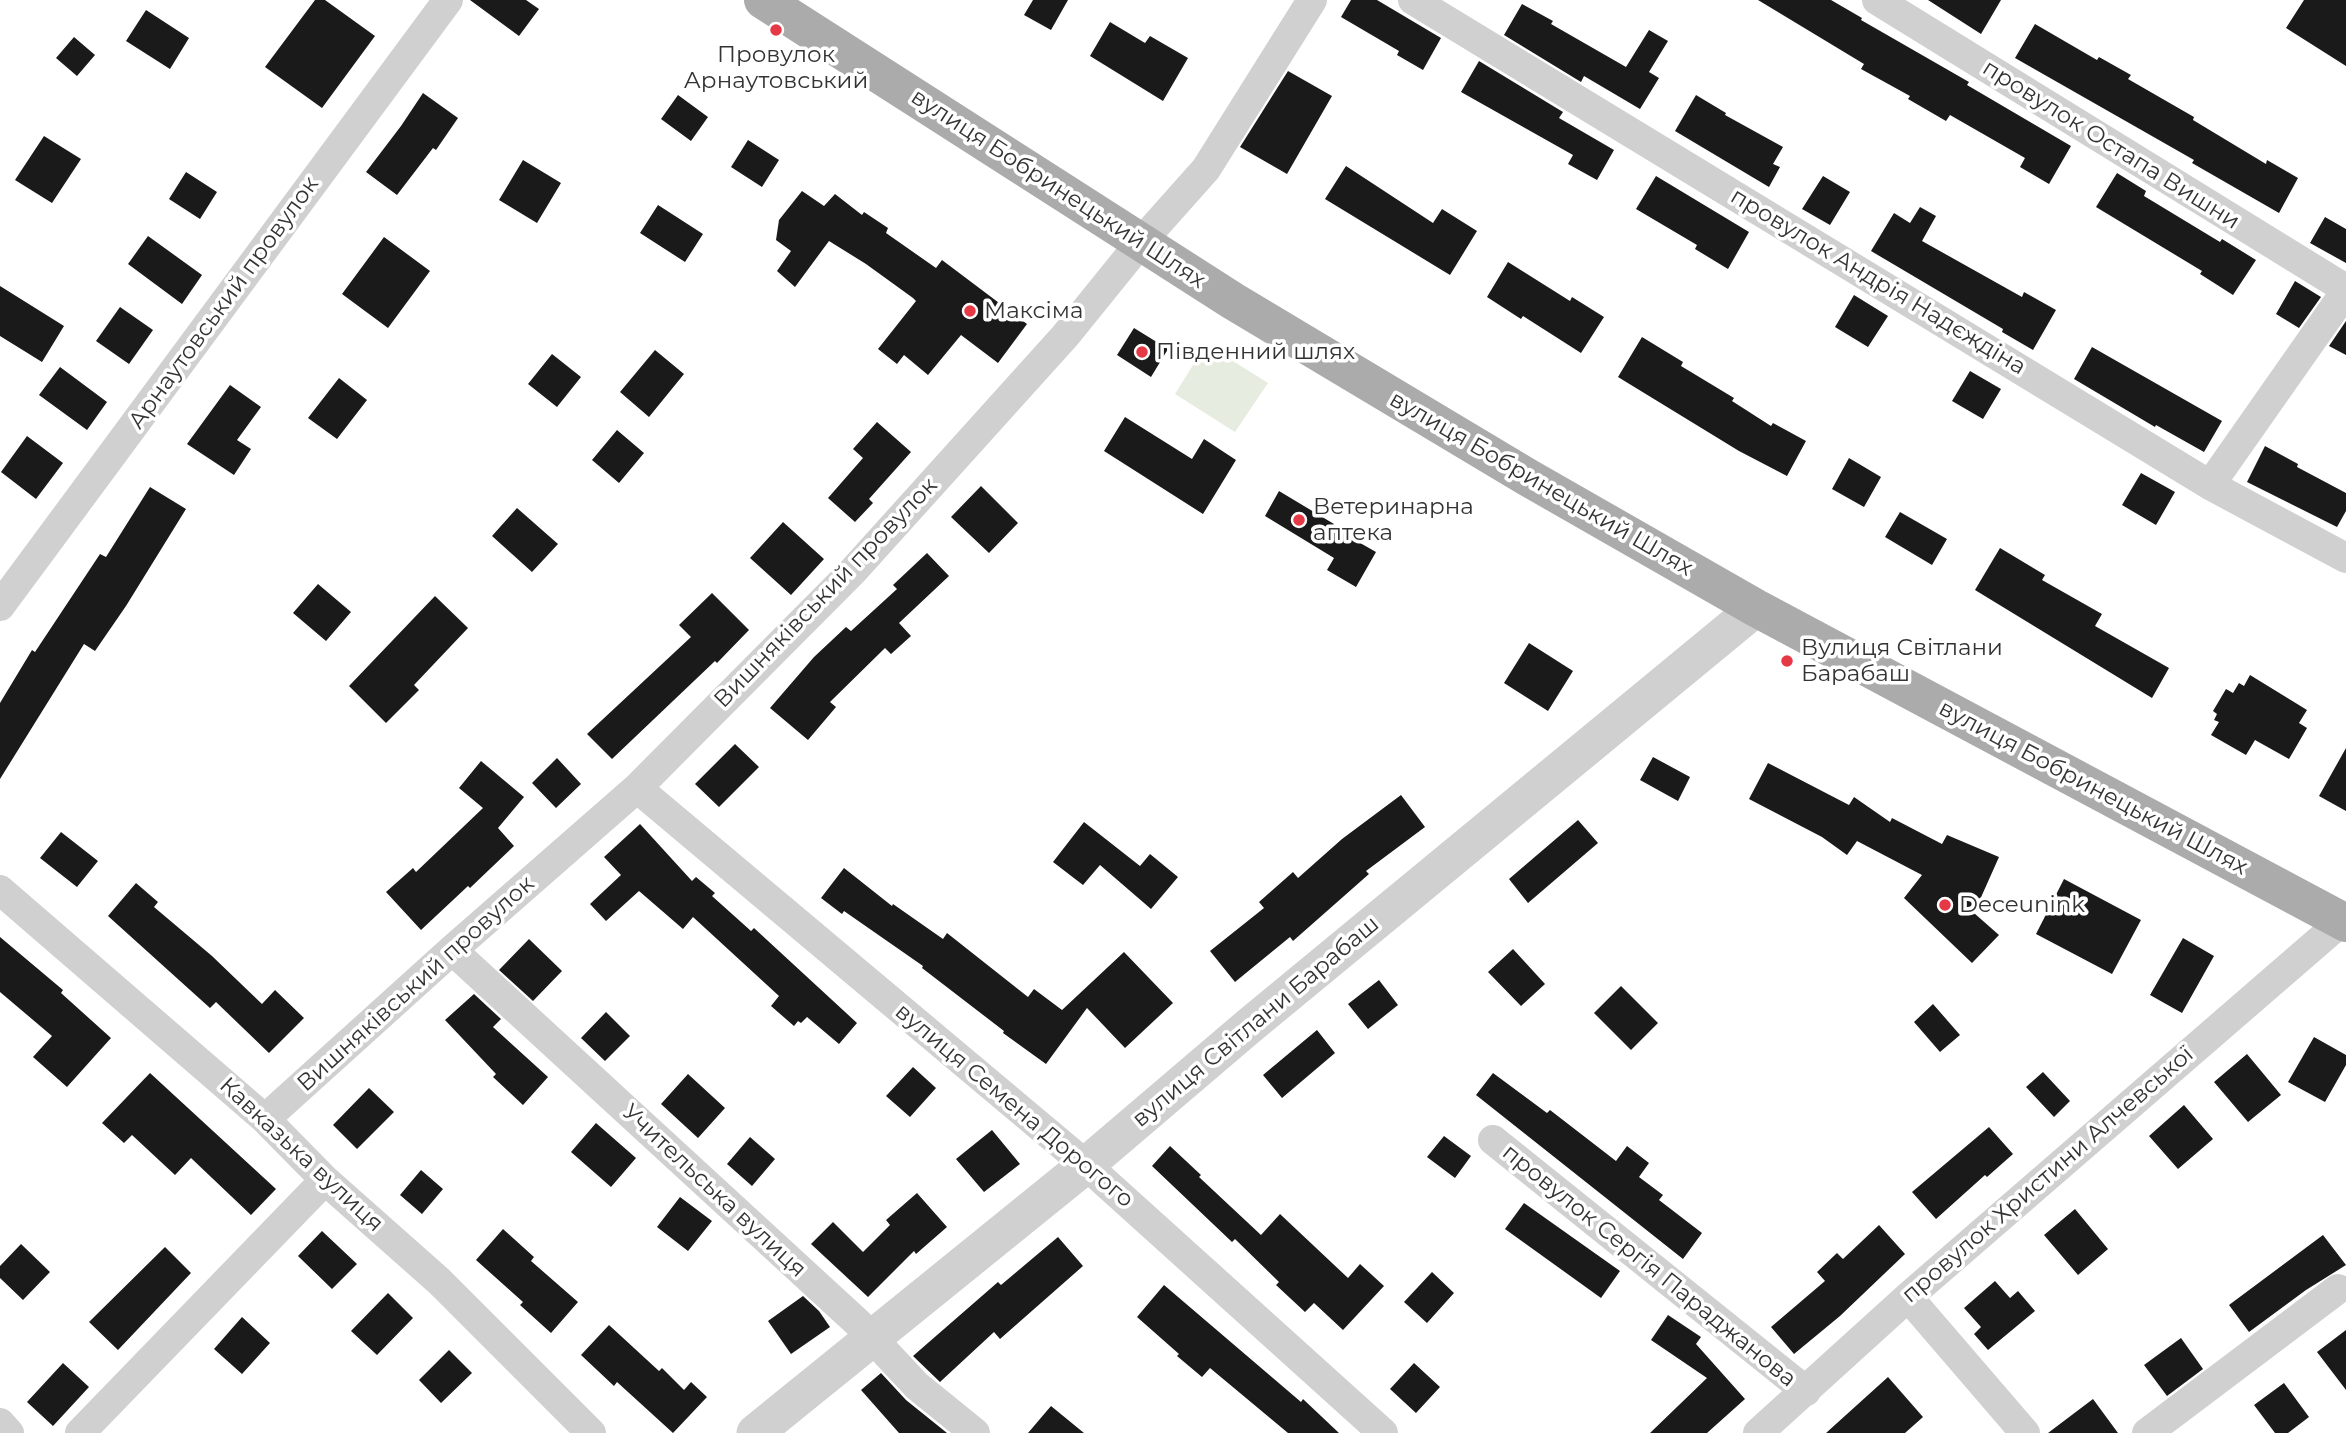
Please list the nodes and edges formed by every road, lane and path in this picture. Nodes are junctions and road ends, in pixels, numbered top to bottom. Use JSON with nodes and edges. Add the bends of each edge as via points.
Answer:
{"nodes":[{"id":1,"x":448,"y":0,"type":"edge"},
{"id":2,"x":763,"y":0,"type":"edge"},
{"id":3,"x":1312,"y":0,"type":"edge"},
{"id":4,"x":1413,"y":0,"type":"edge"},
{"id":5,"x":1877,"y":0,"type":"edge"},
{"id":6,"x":1142,"y":242,"type":"junction"},
{"id":7,"x":2346,"y":290,"type":"edge"},
{"id":8,"x":2210,"y":485,"type":"junction"},
{"id":9,"x":2346,"y":558,"type":"edge"},
{"id":10,"x":0,"y":606,"type":"edge"},
{"id":11,"x":1756,"y":608,"type":"junction"},
{"id":12,"x":637,"y":788,"type":"junction"},
{"id":13,"x":0,"y":890,"type":"edge"},
{"id":14,"x":2344,"y":922,"type":"edge"},
{"id":15,"x":452,"y":950,"type":"junction"},
{"id":16,"x":265,"y":1119,"type":"junction"},
{"id":17,"x":1493,"y":1140,"type":"dead end"},
{"id":18,"x":1086,"y":1165,"type":"junction"},
{"id":19,"x":326,"y":1180,"type":"junction"},
{"id":20,"x":2338,"y":1289,"type":"dead end"},
{"id":21,"x":1908,"y":1297,"type":"junction"},
{"id":22,"x":872,"y":1337,"type":"junction"},
{"id":23,"x":1806,"y":1391,"type":"junction"},
{"id":24,"x":0,"y":1423,"type":"edge"},
{"id":25,"x":9,"y":1433,"type":"edge"},
{"id":26,"x":80,"y":1433,"type":"edge"},
{"id":27,"x":592,"y":1433,"type":"edge"},
{"id":28,"x":755,"y":1433,"type":"edge"},
{"id":29,"x":975,"y":1433,"type":"edge"},
{"id":30,"x":1384,"y":1433,"type":"edge"},
{"id":31,"x":1759,"y":1433,"type":"edge"},
{"id":32,"x":2025,"y":1433,"type":"edge"},
{"id":33,"x":2147,"y":1433,"type":"edge"}],
"edges":[{"from":1,"to":10,"type":"street","name":"Арнаутовський провулок"},
{"from":2,"to":6,"type":"main road","name":"вулиця Бобринецький Шлях"},
{"from":3,"to":6,"type":"street","name":"Вишняківський провулок","via":[[1206,169]]},
{"from":4,"to":8,"type":"street","name":"провулок Андрія Надєждіна"},
{"from":5,"to":7,"type":"street","name":"провулок Остапа Вишни"},
{"from":6,"to":11,"type":"main road","name":"вулиця Бобринецький Шлях","via":[[1404,405]]},
{"from":6,"to":12,"type":"street","name":"Вишняківський провулок","via":[[1065,336],[853,571]]},
{"from":7,"to":8,"type":"street"},
{"from":8,"to":9,"type":"street","name":"провулок Андрія Надєждіна"},
{"from":11,"to":14,"type":"main road","name":"вулиця Бобринецький Шлях"},
{"from":11,"to":18,"type":"street","name":"вулиця Світлани Барабаш"},
{"from":12,"to":15,"type":"street","name":"Вишняківський провулок"},
{"from":12,"to":18,"type":"street","name":"вулиця Семена Дорогого"},
{"from":13,"to":16,"type":"street","name":"Кавказька вулиця"},
{"from":14,"to":21,"type":"street","name":"провулок Христини Алчевської"},
{"from":15,"to":16,"type":"street","name":"Вишняківський провулок"},
{"from":15,"to":22,"type":"street","name":"Учительська вулиця"},
{"from":16,"to":19,"type":"street","name":"Кавказька вулиця"},
{"from":17,"to":23,"type":"street","name":"провулок Сергія Параджанова"},
{"from":18,"to":22,"type":"street","name":"вулиця Світлани Барабаш"},
{"from":18,"to":30,"type":"street","name":"вулиця Семена Дорогого"},
{"from":19,"to":26,"type":"street"},
{"from":19,"to":27,"type":"street","name":"Кавказька вулиця","via":[[439,1281]]},
{"from":20,"to":33,"type":"street"},
{"from":21,"to":23,"type":"street","name":"провулок Христини Алчевської"},
{"from":21,"to":32,"type":"street"},
{"from":22,"to":28,"type":"street","name":"вулиця Світлани Барабаш"},
{"from":22,"to":29,"type":"street","name":"Учительська вулиця","via":[[917,1386]]},
{"from":23,"to":31,"type":"street","name":"провулок Христини Алчевської"},
{"from":24,"to":25,"type":"street"}]}
